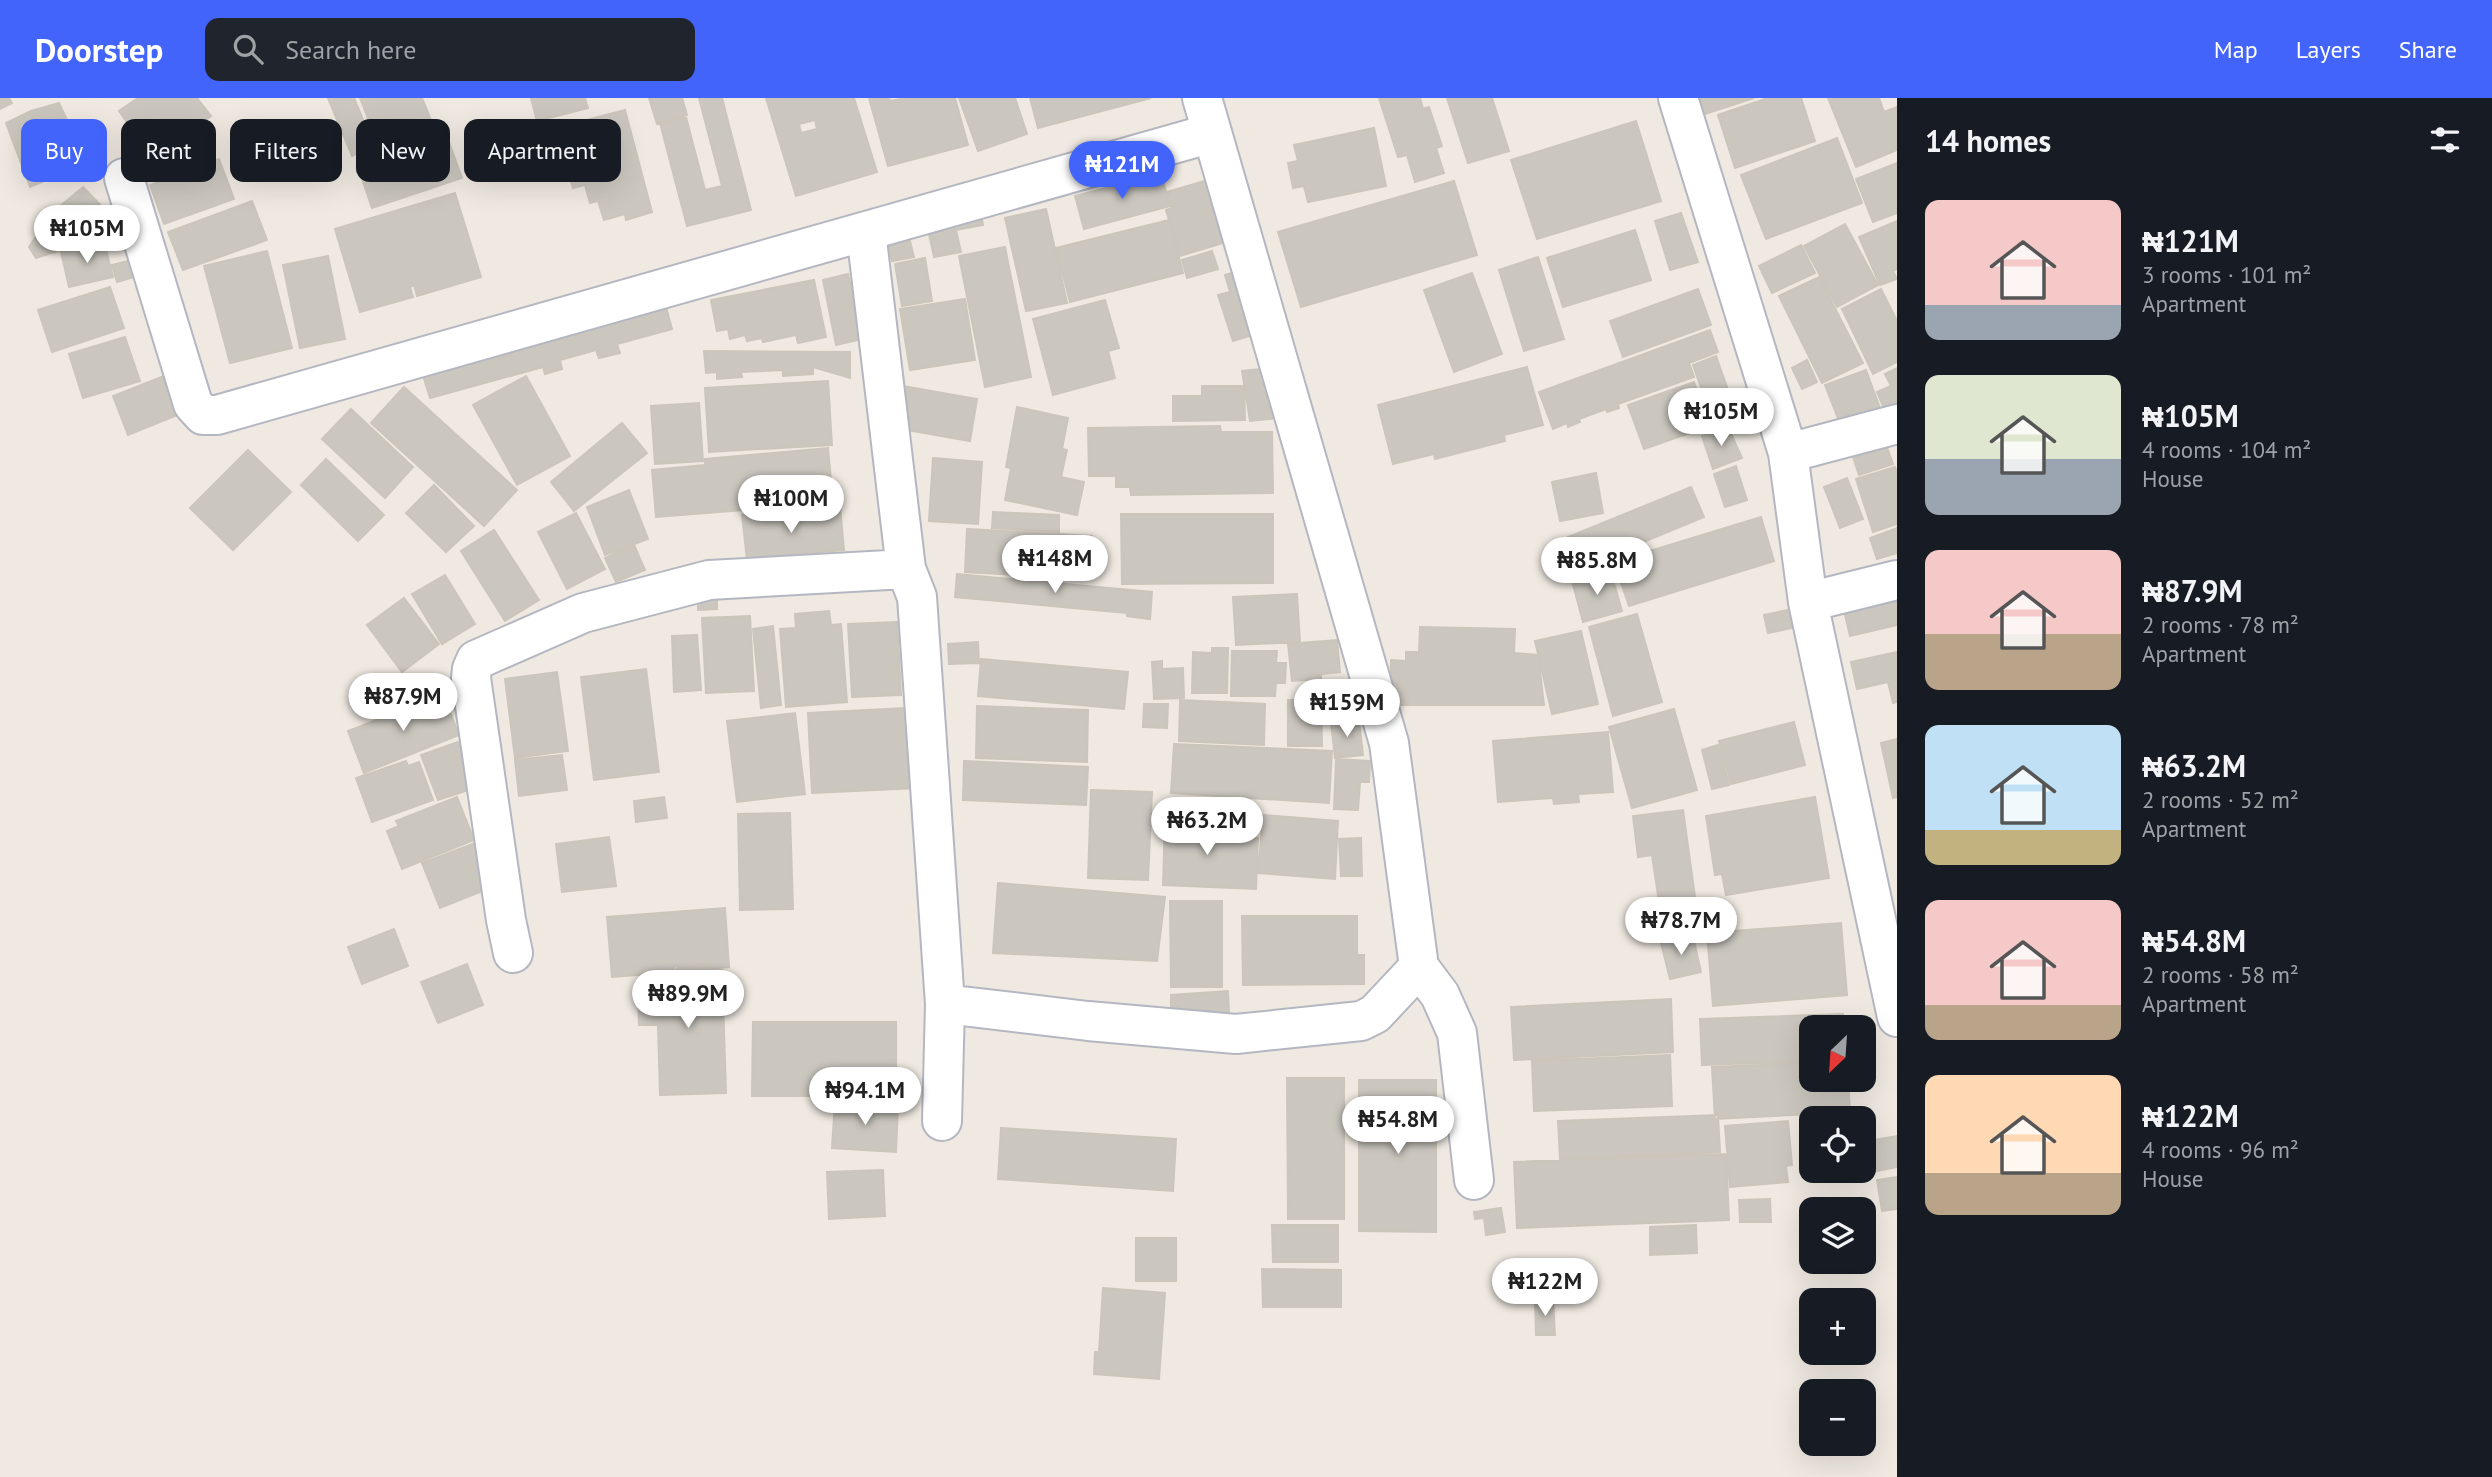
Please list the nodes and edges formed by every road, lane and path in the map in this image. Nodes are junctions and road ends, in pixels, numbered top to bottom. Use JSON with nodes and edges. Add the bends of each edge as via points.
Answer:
{"nodes":[{"id":1,"x":1678,"y":98,"type":"edge"},
{"id":2,"x":1207,"y":116,"type":"edge"},
{"id":3,"x":125,"y":182,"type":"edge"},
{"id":4,"x":866,"y":232,"type":"junction"},
{"id":5,"x":1897,"y":424,"type":"edge"},
{"id":6,"x":1788,"y":453,"type":"junction"},
{"id":7,"x":906,"y":569,"type":"junction"},
{"id":8,"x":1897,"y":580,"type":"edge"},
{"id":9,"x":1808,"y":602,"type":"junction"},
{"id":10,"x":513,"y":953,"type":"dead end"},
{"id":11,"x":1419,"y":967,"type":"junction"},
{"id":12,"x":945,"y":1004,"type":"junction"},
{"id":13,"x":1897,"y":1017,"type":"edge"},
{"id":14,"x":942,"y":1121,"type":"dead end"},
{"id":15,"x":1474,"y":1180,"type":"dead end"}],
"edges":[{"from":1,"to":6,"type":"street"},
{"from":2,"to":4,"type":"street"},
{"from":2,"to":11,"type":"street","via":[[1389,743]]},
{"from":3,"to":4,"type":"street","via":[[193,404],[204,415]]},
{"from":4,"to":7,"type":"street"},
{"from":5,"to":6,"type":"street"},
{"from":6,"to":9,"type":"street"},
{"from":7,"to":10,"type":"street","via":[[709,580],[583,613],[476,660],[471,678]]},
{"from":7,"to":12,"type":"street","via":[[917,597]]},
{"from":8,"to":9,"type":"street"},
{"from":9,"to":13,"type":"street"},
{"from":11,"to":12,"type":"street","via":[[1375,1014],[1361,1021],[1236,1034]]},
{"from":11,"to":15,"type":"street","via":[[1440,995],[1457,1033]]},
{"from":12,"to":14,"type":"street"}]}
